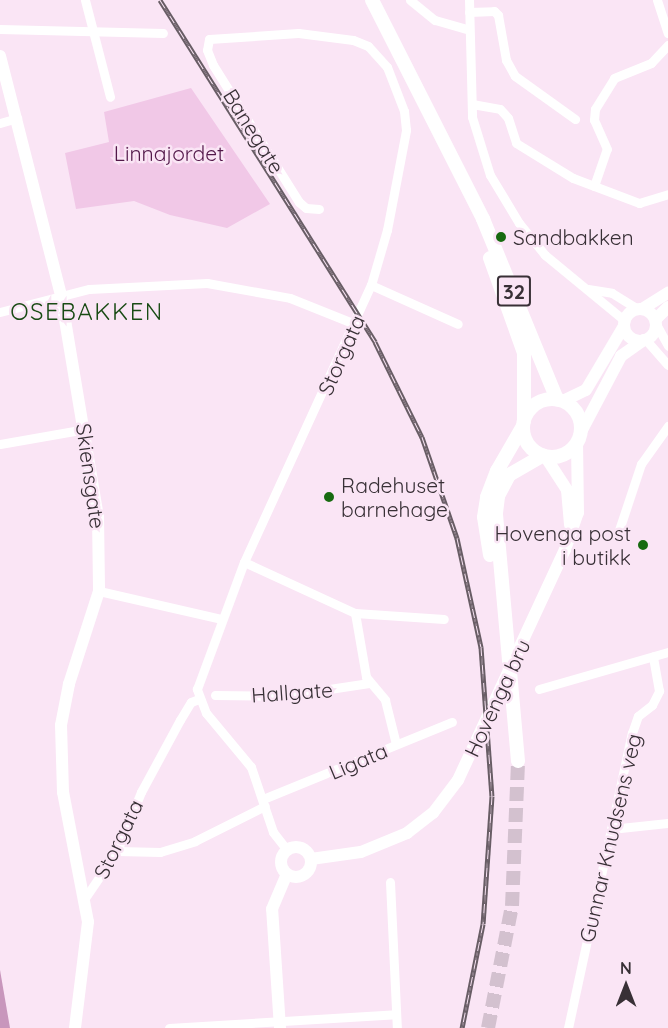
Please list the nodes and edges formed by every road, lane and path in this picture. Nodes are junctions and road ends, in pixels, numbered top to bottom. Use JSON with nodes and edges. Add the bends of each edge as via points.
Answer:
{"nodes":[{"id":1,"x":85,"y":0,"type":"edge"},
{"id":2,"x":372,"y":0,"type":"edge"},
{"id":3,"x":410,"y":0,"type":"edge"},
{"id":4,"x":469,"y":0,"type":"edge"},
{"id":5,"x":657,"y":0,"type":"edge"},
{"id":6,"x":469,"y":12,"type":"junction"},
{"id":7,"x":0,"y":29,"type":"edge"},
{"id":8,"x":470,"y":30,"type":"junction"},
{"id":9,"x":96,"y":32,"type":"junction"},
{"id":10,"x":163,"y":33,"type":"dead end"},
{"id":11,"x":668,"y":33,"type":"edge"},
{"id":12,"x":668,"y":45,"type":"edge"},
{"id":13,"x":368,"y":46,"type":"joint"},
{"id":14,"x":0,"y":56,"type":"edge"},
{"id":15,"x":110,"y":97,"type":"dead end"},
{"id":16,"x":472,"y":104,"type":"junction"},
{"id":17,"x":17,"y":118,"type":"junction"},
{"id":18,"x":575,"y":119,"type":"dead end"},
{"id":19,"x":0,"y":123,"type":"edge"},
{"id":20,"x":464,"y":186,"type":"junction"},
{"id":21,"x":594,"y":186,"type":"junction"},
{"id":22,"x":668,"y":194,"type":"edge"},
{"id":23,"x":319,"y":210,"type":"dead end"},
{"id":24,"x":371,"y":285,"type":"junction"},
{"id":25,"x":585,"y":289,"type":"junction"},
{"id":26,"x":668,"y":294,"type":"edge"},
{"id":27,"x":61,"y":296,"type":"junction"},
{"id":28,"x":668,"y":308,"type":"edge"},
{"id":29,"x":640,"y":309,"type":"junction"},
{"id":30,"x":0,"y":312,"type":"edge"},
{"id":31,"x":656,"y":322,"type":"junction"},
{"id":32,"x":355,"y":324,"type":"junction"},
{"id":33,"x":458,"y":324,"type":"dead end"},
{"id":34,"x":624,"y":324,"type":"junction"},
{"id":35,"x":645,"y":340,"type":"junction"},
{"id":36,"x":668,"y":346,"type":"edge"},
{"id":37,"x":668,"y":365,"type":"edge"},
{"id":38,"x":560,"y":400,"type":"junction"},
{"id":39,"x":524,"y":424,"type":"junction"},
{"id":40,"x":668,"y":426,"type":"edge"},
{"id":41,"x":86,"y":429,"type":"junction"},
{"id":42,"x":579,"y":437,"type":"junction"},
{"id":43,"x":0,"y":444,"type":"edge"},
{"id":44,"x":544,"y":455,"type":"junction"},
{"id":45,"x":570,"y":532,"type":"junction"},
{"id":46,"x":617,"y":536,"type":"dead end"},
{"id":47,"x":244,"y":562,"type":"junction"},
{"id":48,"x":99,"y":591,"type":"junction"},
{"id":49,"x":503,"y":610,"type":"junction"},
{"id":50,"x":355,"y":614,"type":"junction"},
{"id":51,"x":221,"y":619,"type":"junction"},
{"id":52,"x":444,"y":619,"type":"dead end"},
{"id":53,"x":668,"y":652,"type":"edge"},
{"id":54,"x":653,"y":657,"type":"junction"},
{"id":55,"x":369,"y":683,"type":"junction"},
{"id":56,"x":539,"y":688,"type":"dead end"},
{"id":57,"x":215,"y":696,"type":"dead end"},
{"id":58,"x":199,"y":699,"type":"junction"},
{"id":59,"x":452,"y":722,"type":"dead end"},
{"id":60,"x":396,"y":744,"type":"junction"},
{"id":61,"x":518,"y":761,"type":"tunnel mouth"},
{"id":62,"x":264,"y":802,"type":"junction"},
{"id":63,"x":668,"y":823,"type":"edge"},
{"id":64,"x":610,"y":829,"type":"junction"},
{"id":65,"x":287,"y":850,"type":"junction"},
{"id":66,"x":117,"y":851,"type":"junction"},
{"id":67,"x":311,"y":859,"type":"junction"},
{"id":68,"x":287,"y":874,"type":"junction"},
{"id":69,"x":390,"y":882,"type":"dead end"},
{"id":70,"x":85,"y":898,"type":"junction"},
{"id":71,"x":396,"y":1014,"type":"junction"},
{"id":72,"x":279,"y":1026,"type":"edge"},
{"id":73,"x":75,"y":1028,"type":"edge"},
{"id":74,"x":169,"y":1028,"type":"edge"},
{"id":75,"x":397,"y":1028,"type":"edge"},
{"id":76,"x":568,"y":1028,"type":"edge"}],
"edges":[{"from":1,"to":9,"type":"street"},
{"from":2,"to":20,"type":"main road","number":"32"},
{"from":3,"to":8,"type":"street","via":[[429,17]]},
{"from":4,"to":6,"type":"street"},
{"from":5,"to":11,"type":"street"},
{"from":6,"to":8,"type":"street"},
{"from":6,"to":18,"type":"street","via":[[494,11],[498,15],[509,68],[525,86]]},
{"from":7,"to":9,"type":"street"},
{"from":8,"to":16,"type":"street"},
{"from":9,"to":10,"type":"street"},
{"from":9,"to":15,"type":"street"},
{"from":12,"to":21,"type":"street","via":[[651,63],[614,78],[595,109],[594,120],[607,149]]},
{"from":13,"to":23,"type":"street","name":"Banegate","via":[[353,39],[298,33],[209,39],[207,50],[213,64],[299,202]]},
{"from":13,"to":24,"type":"street","name":"Storgata","via":[[387,68],[404,111],[406,130],[387,230]]},
{"from":14,"to":17,"type":"street","name":"Skiensgate"},
{"from":16,"to":21,"type":"street","via":[[500,109],[524,149]]},
{"from":16,"to":25,"type":"street","via":[[481,153],[501,197],[545,255]]},
{"from":17,"to":19,"type":"street"},
{"from":17,"to":27,"type":"street","name":"Skiensgate"},
{"from":20,"to":38,"type":"main road","number":"32","via":[[483,219]]},
{"from":20,"to":39,"type":"main road","number":"32","via":[[524,353]]},
{"from":21,"to":22,"type":"street","via":[[639,203]]},
{"from":24,"to":32,"type":"street","name":"Storgata"},
{"from":24,"to":33,"type":"street"},
{"from":25,"to":29,"type":"street","via":[[612,293]]},
{"from":25,"to":34,"type":"street"},
{"from":26,"to":29,"type":"street"},
{"from":27,"to":30,"type":"street"},
{"from":27,"to":32,"type":"street","via":[[137,284],[207,283],[290,298]]},
{"from":27,"to":41,"type":"street","name":"Skiensgate"},
{"from":28,"to":31,"type":"street"},
{"from":29,"to":31,"type":"street"},
{"from":29,"to":34,"type":"street"},
{"from":31,"to":35,"type":"street"},
{"from":31,"to":36,"type":"street"},
{"from":32,"to":47,"type":"street","name":"Storgata"},
{"from":34,"to":35,"type":"street","via":[[632,338]]},
{"from":34,"to":38,"type":"street","via":[[586,390]]},
{"from":35,"to":37,"type":"street"},
{"from":35,"to":42,"type":"street","via":[[621,356]]},
{"from":38,"to":39,"type":"main road","number":"32","via":[[536,404]]},
{"from":38,"to":42,"type":"main road","number":"32","via":[[577,413]]},
{"from":39,"to":44,"type":"main road","via":[[525,440]]},
{"from":39,"to":49,"type":"main road","number":"32","via":[[493,478],[484,517]]},
{"from":40,"to":46,"type":"street","via":[[641,464]]},
{"from":41,"to":43,"type":"street"},
{"from":41,"to":48,"type":"street","name":"Skiensgate","via":[[98,516]]},
{"from":42,"to":44,"type":"main road","number":"32","via":[[562,454]]},
{"from":42,"to":45,"type":"street","name":"Hovenga bru","via":[[578,513]]},
{"from":44,"to":45,"type":"street","via":[[567,490]]},
{"from":44,"to":49,"type":"main road","number":"32","via":[[509,475],[498,496],[495,527]]},
{"from":45,"to":67,"type":"street","name":"Hovenga bru","via":[[536,615],[458,780],[433,813],[407,833],[360,852]]},
{"from":47,"to":50,"type":"street"},
{"from":47,"to":51,"type":"street","name":"Storgata"},
{"from":48,"to":51,"type":"street"},
{"from":48,"to":70,"type":"street","name":"Skiensgate","via":[[69,684],[61,726],[63,792]]},
{"from":49,"to":61,"type":"main road","number":"32"},
{"from":50,"to":52,"type":"street"},
{"from":50,"to":55,"type":"street"},
{"from":51,"to":58,"type":"street","name":"Storgata","via":[[207,657]]},
{"from":53,"to":54,"type":"street"},
{"from":54,"to":56,"type":"street"},
{"from":54,"to":64,"type":"street","name":"Gunnar Knudsens veg","via":[[659,691],[652,705],[638,716]]},
{"from":55,"to":57,"type":"street","name":"Hallgate","via":[[283,696]]},
{"from":55,"to":60,"type":"street","via":[[385,700]]},
{"from":58,"to":62,"type":"street","via":[[251,767]]},
{"from":58,"to":66,"type":"street","name":"Storgata","via":[[189,705],[135,805]]},
{"from":59,"to":60,"type":"street","name":"Ligata"},
{"from":60,"to":62,"type":"street","name":"Ligata"},
{"from":62,"to":65,"type":"street","via":[[273,832]]},
{"from":62,"to":66,"type":"street","name":"Ligata","via":[[195,841],[160,852]]},
{"from":63,"to":64,"type":"street"},
{"from":64,"to":76,"type":"street","name":"Gunnar Knudsens veg"},
{"from":65,"to":67,"type":"street","via":[[300,847]]},
{"from":65,"to":68,"type":"street","via":[[281,862]]},
{"from":66,"to":70,"type":"street","name":"Storgata"},
{"from":67,"to":68,"type":"street","via":[[304,875]]},
{"from":68,"to":72,"type":"street","via":[[272,909]]},
{"from":69,"to":71,"type":"street"},
{"from":70,"to":73,"type":"street","name":"Storgata","via":[[87,935]]},
{"from":71,"to":72,"type":"street"},
{"from":71,"to":75,"type":"street"},
{"from":72,"to":74,"type":"street"}]}
